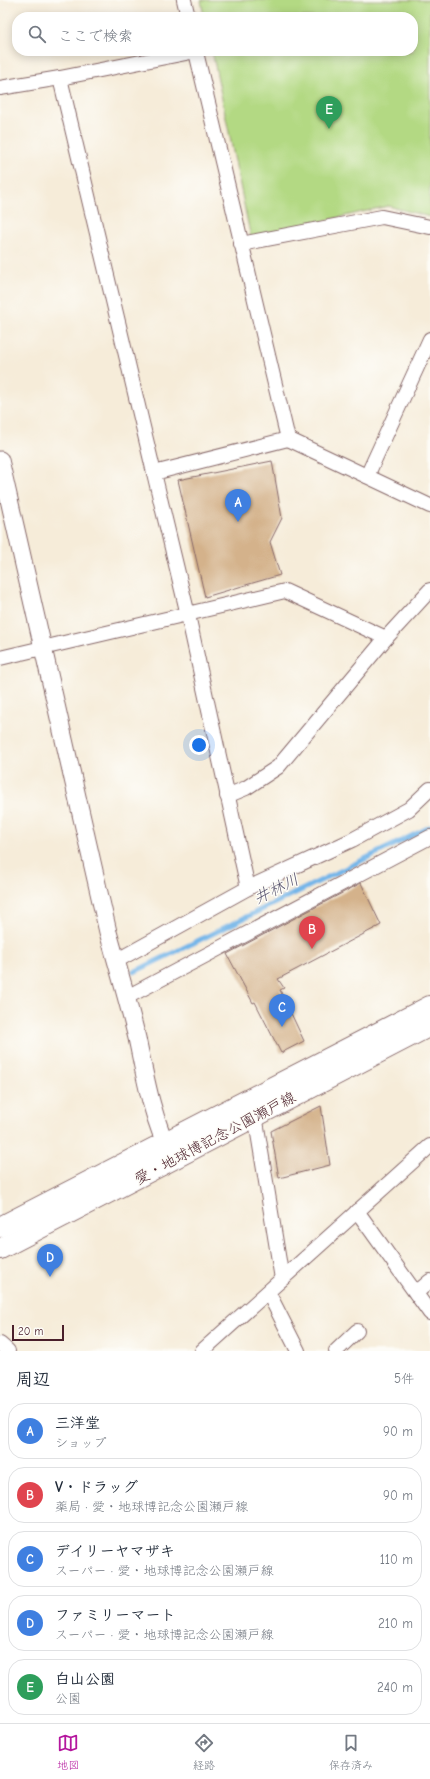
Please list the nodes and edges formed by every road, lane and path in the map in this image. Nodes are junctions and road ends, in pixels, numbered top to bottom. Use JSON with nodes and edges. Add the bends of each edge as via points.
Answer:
{"nodes":[{"id":1,"x":184,"y":0,"type":"edge"},
{"id":2,"x":187,"y":12,"type":"edge"},
{"id":3,"x":175,"y":56,"type":"edge"},
{"id":4,"x":197,"y":56,"type":"edge"},
{"id":5,"x":60,"y":78,"type":"junction"},
{"id":6,"x":0,"y":88,"type":"edge"},
{"id":7,"x":430,"y":227,"type":"edge"},
{"id":8,"x":241,"y":244,"type":"junction"},
{"id":9,"x":430,"y":339,"type":"edge"},
{"id":10,"x":288,"y":439,"type":"junction"},
{"id":11,"x":0,"y":460,"type":"edge"},
{"id":12,"x":154,"y":473,"type":"junction"},
{"id":13,"x":367,"y":476,"type":"junction"},
{"id":14,"x":430,"y":506,"type":"edge"},
{"id":15,"x":430,"y":590,"type":"edge"},
{"id":16,"x":188,"y":615,"type":"junction"},
{"id":17,"x":386,"y":638,"type":"junction"},
{"id":18,"x":43,"y":648,"type":"junction"},
{"id":19,"x":0,"y":658,"type":"edge"},
{"id":20,"x":430,"y":789,"type":"edge"},
{"id":21,"x":227,"y":796,"type":"junction"},
{"id":22,"x":430,"y":837,"type":"edge"},
{"id":23,"x":248,"y":888,"type":"junction"},
{"id":24,"x":116,"y":961,"type":"junction"},
{"id":25,"x":127,"y":997,"type":"junction"},
{"id":26,"x":430,"y":1006,"type":"edge"},
{"id":27,"x":430,"y":1026,"type":"edge"},
{"id":28,"x":254,"y":1108,"type":"junction"},
{"id":29,"x":165,"y":1142,"type":"junction"},
{"id":30,"x":430,"y":1146,"type":"edge"},
{"id":31,"x":174,"y":1159,"type":"junction"},
{"id":32,"x":357,"y":1211,"type":"junction"},
{"id":33,"x":0,"y":1226,"type":"edge"},
{"id":34,"x":0,"y":1249,"type":"edge"},
{"id":35,"x":282,"y":1279,"type":"junction"},
{"id":36,"x":430,"y":1281,"type":"edge"},
{"id":37,"x":268,"y":1292,"type":"junction"},
{"id":38,"x":416,"y":1293,"type":"junction"},
{"id":39,"x":430,"y":1312,"type":"edge"},
{"id":40,"x":357,"y":1331,"type":"dead end"},
{"id":41,"x":0,"y":1344,"type":"edge"},
{"id":42,"x":343,"y":1349,"type":"edge"},
{"id":43,"x":8,"y":1351,"type":"edge"},
{"id":44,"x":202,"y":1351,"type":"edge"},
{"id":45,"x":298,"y":1351,"type":"edge"}],
"edges":[{"from":1,"to":2,"type":"street"},
{"from":3,"to":5,"type":"street"},
{"from":4,"to":8,"type":"street"},
{"from":5,"to":6,"type":"street"},
{"from":5,"to":12,"type":"street"},
{"from":7,"to":8,"type":"street","via":[[382,217]]},
{"from":8,"to":10,"type":"street"},
{"from":9,"to":13,"type":"street"},
{"from":10,"to":12,"type":"street"},
{"from":10,"to":13,"type":"street"},
{"from":11,"to":18,"type":"street"},
{"from":12,"to":16,"type":"street"},
{"from":13,"to":14,"type":"street"},
{"from":15,"to":17,"type":"street"},
{"from":16,"to":17,"type":"street","via":[[284,591]]},
{"from":16,"to":18,"type":"street"},
{"from":16,"to":21,"type":"street"},
{"from":17,"to":21,"type":"street","via":[[278,767],[246,788]]},
{"from":18,"to":19,"type":"street"},
{"from":18,"to":24,"type":"street"},
{"from":20,"to":23,"type":"street","via":[[410,809],[352,840]]},
{"from":21,"to":23,"type":"street"},
{"from":22,"to":25,"type":"street"},
{"from":23,"to":24,"type":"street"},
{"from":24,"to":25,"type":"street"},
{"from":25,"to":29,"type":"street","via":[[150,1095]]},
{"from":26,"to":28,"type":"main road","name":"愛・地球博記念公園瀬戸線"},
{"from":27,"to":28,"type":"main road","name":"愛・地球博記念公園瀬戸線"},
{"from":28,"to":29,"type":"main road","name":"愛・地球博記念公園瀬戸線"},
{"from":28,"to":31,"type":"main road","name":"愛・地球博記念公園瀬戸線"},
{"from":28,"to":35,"type":"street"},
{"from":29,"to":31,"type":"street"},
{"from":29,"to":33,"type":"main road","name":"愛・地球博記念公園瀬戸線"},
{"from":30,"to":32,"type":"street"},
{"from":31,"to":34,"type":"main road","name":"愛・地球博記念公園瀬戸線"},
{"from":32,"to":35,"type":"street"},
{"from":32,"to":38,"type":"street"},
{"from":35,"to":37,"type":"street"},
{"from":36,"to":38,"type":"street"},
{"from":37,"to":44,"type":"street"},
{"from":37,"to":45,"type":"street"},
{"from":38,"to":39,"type":"street"},
{"from":40,"to":42,"type":"street"},
{"from":41,"to":43,"type":"street"}]}
